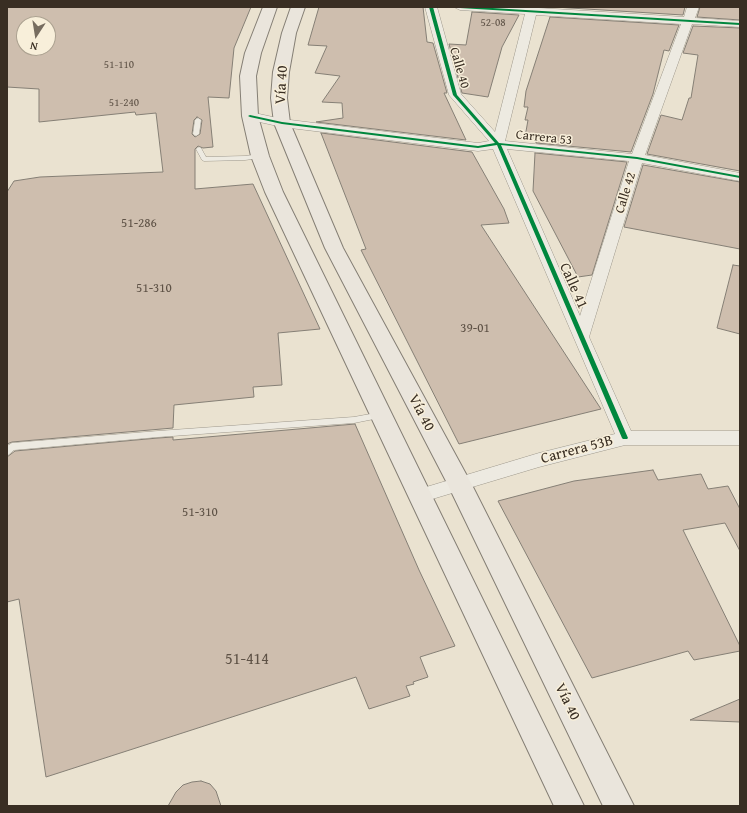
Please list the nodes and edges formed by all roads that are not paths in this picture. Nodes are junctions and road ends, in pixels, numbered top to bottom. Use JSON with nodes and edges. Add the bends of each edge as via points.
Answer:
{"nodes":[{"id":1,"x":270,"y":7,"type":"edge"},
{"id":2,"x":298,"y":7,"type":"edge"},
{"id":3,"x":431,"y":7,"type":"edge"},
{"id":4,"x":460,"y":7,"type":"edge"},
{"id":5,"x":693,"y":7,"type":"edge"},
{"id":6,"x":533,"y":10,"type":"edge"},
{"id":7,"x":687,"y":21,"type":"junction"},
{"id":8,"x":740,"y":24,"type":"edge"},
{"id":9,"x":250,"y":116,"type":"junction"},
{"id":10,"x":198,"y":120,"type":"dead end"},
{"id":11,"x":282,"y":123,"type":"junction"},
{"id":12,"x":196,"y":134,"type":"dead end"},
{"id":13,"x":498,"y":144,"type":"junction"},
{"id":14,"x":199,"y":149,"type":"dead end"},
{"id":15,"x":260,"y":156,"type":"junction"},
{"id":16,"x":637,"y":158,"type":"junction"},
{"id":17,"x":740,"y":177,"type":"edge"},
{"id":18,"x":582,"y":336,"type":"junction"},
{"id":19,"x":381,"y":415,"type":"junction"},
{"id":20,"x":625,"y":438,"type":"junction"},
{"id":21,"x":740,"y":438,"type":"edge"},
{"id":22,"x":7,"y":452,"type":"edge"},
{"id":23,"x":460,"y":485,"type":"junction"},
{"id":24,"x":419,"y":496,"type":"junction"},
{"id":25,"x":569,"y":806,"type":"edge"},
{"id":26,"x":619,"y":806,"type":"edge"}],
"edges":[{"from":1,"to":9,"type":"highway","name":"Vía 40","via":[[253,53],[248,76]]},
{"from":2,"to":11,"type":"highway","name":"Vía 40","via":[[289,33],[281,72],[279,98]]},
{"from":3,"to":13,"type":"street","name":"Calle 40","via":[[455,95]]},
{"from":4,"to":6,"type":"street"},
{"from":5,"to":7,"type":"street","name":"Calle 42"},
{"from":6,"to":7,"type":"street"},
{"from":6,"to":13,"type":"street"},
{"from":7,"to":8,"type":"street"},
{"from":7,"to":16,"type":"street","name":"Calle 42"},
{"from":9,"to":11,"type":"street","name":"Carrera 53"},
{"from":9,"to":15,"type":"highway","name":"Vía 40"},
{"from":10,"to":12,"type":"lane"},
{"from":11,"to":13,"type":"street","name":"Carrera 53","via":[[478,147]]},
{"from":11,"to":23,"type":"highway","name":"Vía 40","via":[[334,248]]},
{"from":13,"to":16,"type":"street","name":"Carrera 53"},
{"from":13,"to":18,"type":"street","name":"Calle 41"},
{"from":14,"to":15,"type":"lane","via":[[204,159]]},
{"from":15,"to":19,"type":"highway","name":"Vía 40","via":[[274,192]]},
{"from":16,"to":17,"type":"street","name":"Carrera 53"},
{"from":16,"to":18,"type":"street","name":"Calle 42"},
{"from":18,"to":20,"type":"street","name":"Calle 41"},
{"from":19,"to":22,"type":"lane","via":[[354,420],[12,447]]},
{"from":19,"to":24,"type":"highway","name":"Vía 40"},
{"from":20,"to":21,"type":"street","name":"Carrera 53B"},
{"from":20,"to":23,"type":"street","name":"Carrera 53B","via":[[539,460]]},
{"from":23,"to":24,"type":"street","name":"Carrera 53B"},
{"from":23,"to":26,"type":"highway","name":"Vía 40"},
{"from":24,"to":25,"type":"highway","name":"Vía 40"}]}
